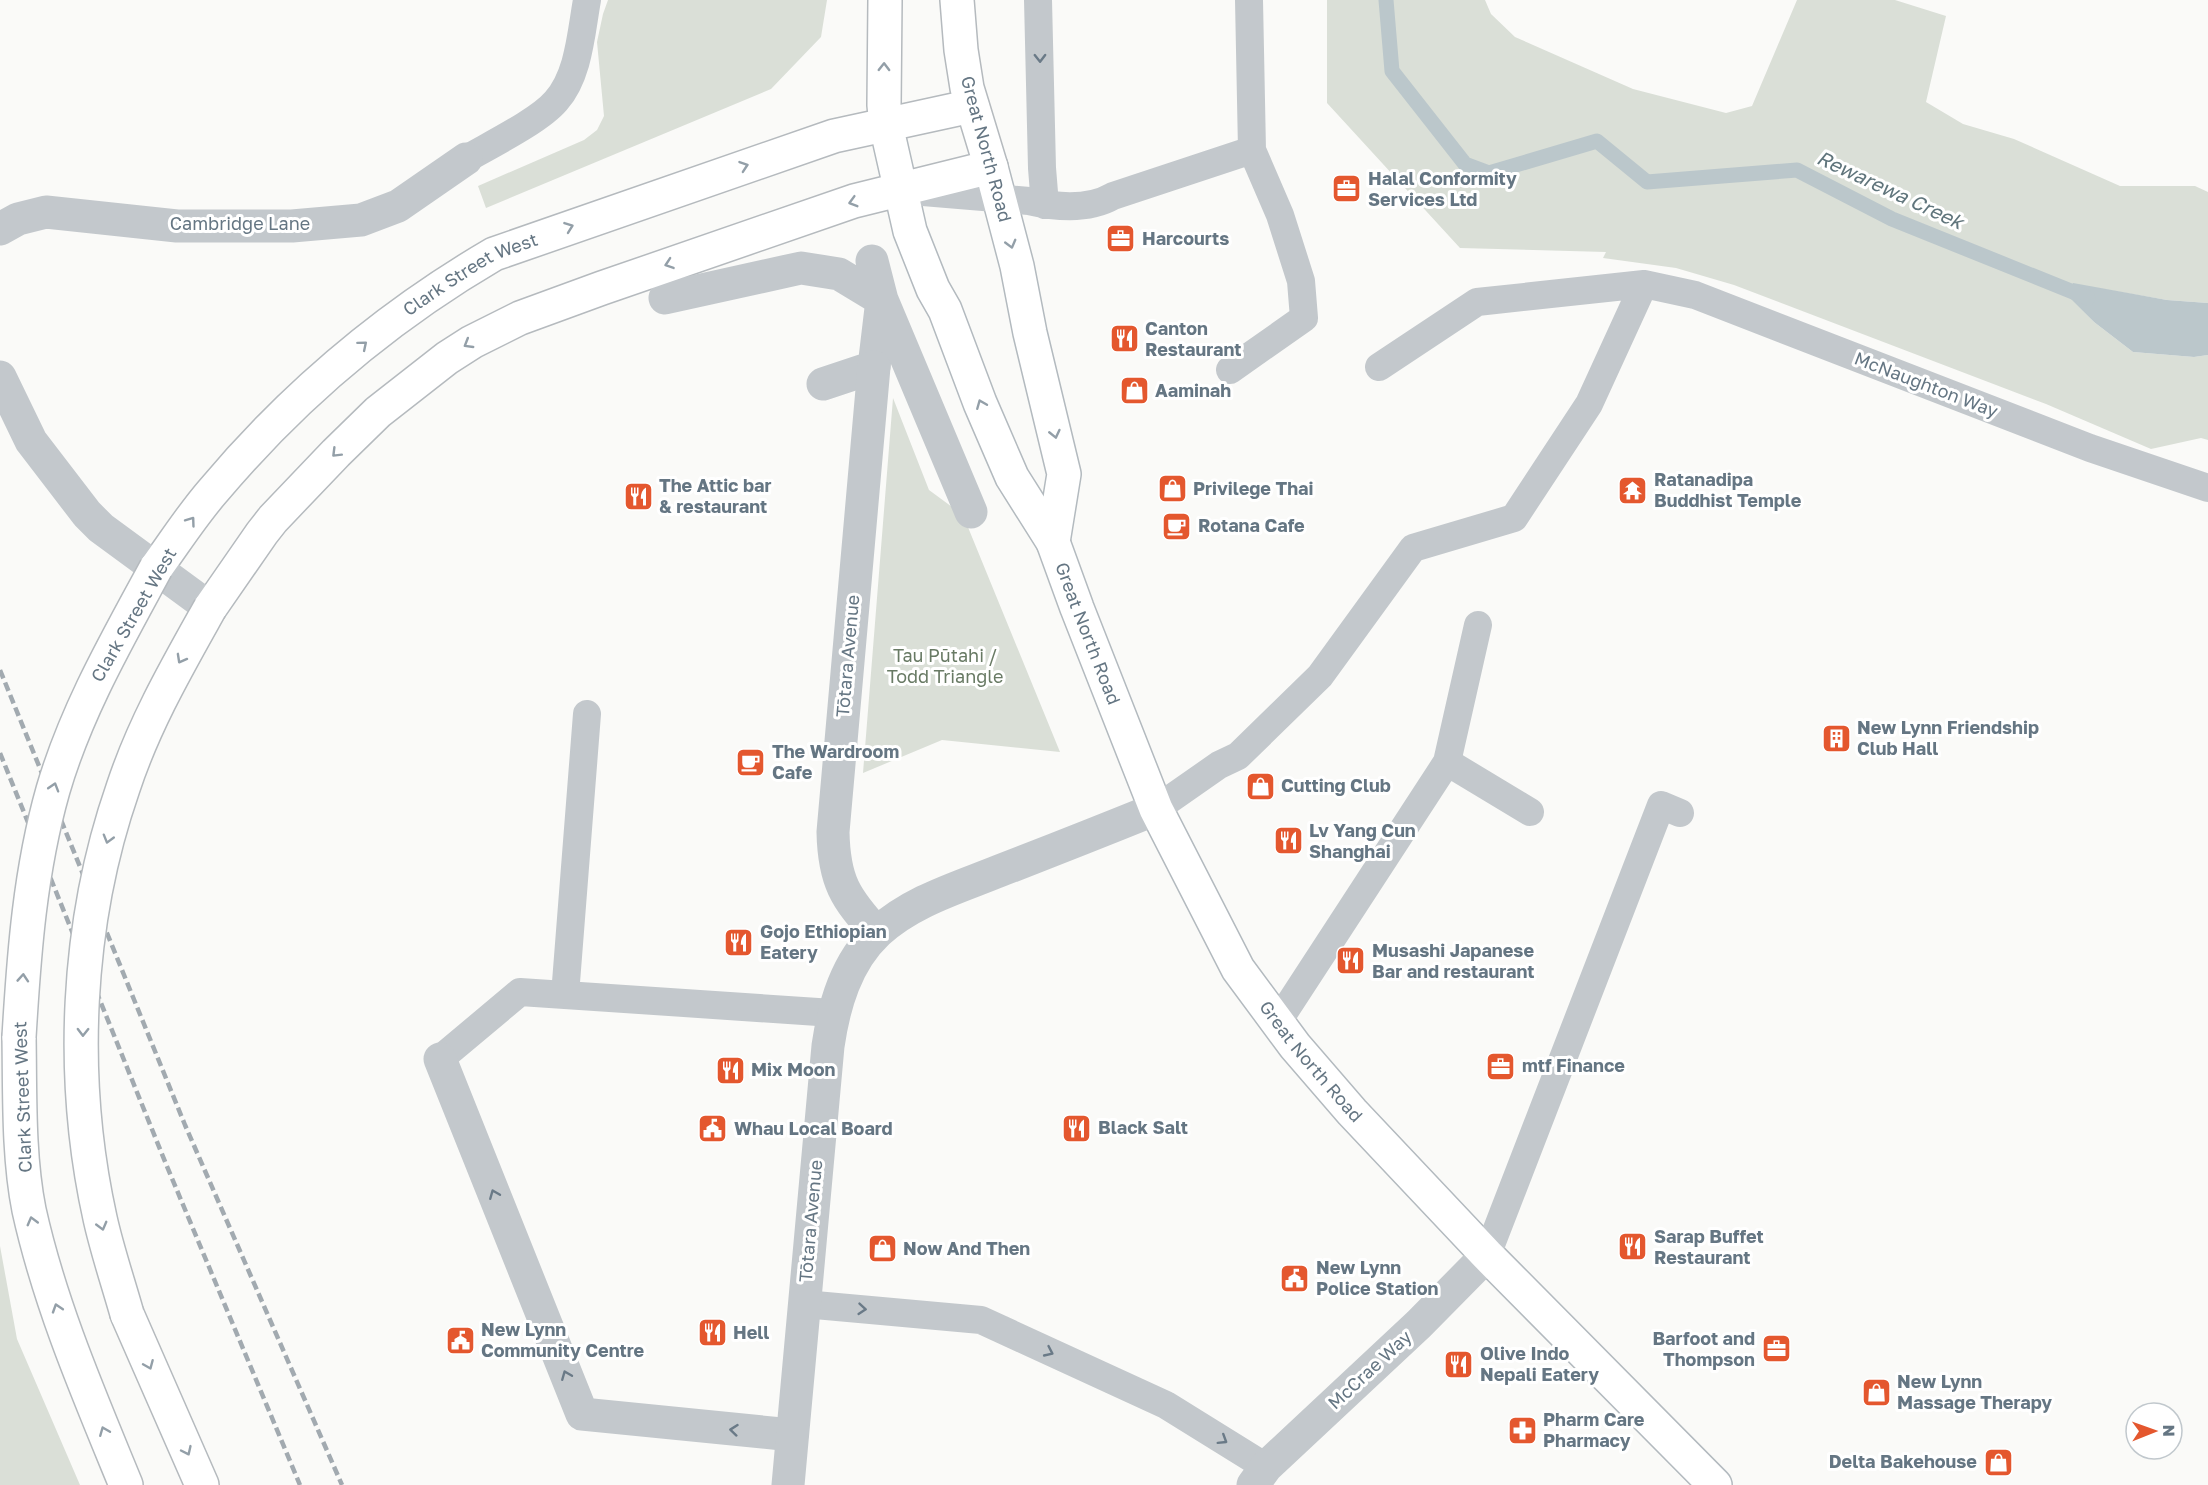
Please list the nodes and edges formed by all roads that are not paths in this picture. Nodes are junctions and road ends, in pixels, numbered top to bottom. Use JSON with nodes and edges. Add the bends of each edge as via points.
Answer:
{"nodes":[{"id":1,"x":587,"y":0,"type":"edge"},
{"id":2,"x":885,"y":0,"type":"edge"},
{"id":3,"x":957,"y":0,"type":"edge"},
{"id":4,"x":1038,"y":0,"type":"edge"},
{"id":5,"x":1249,"y":0,"type":"edge"},
{"id":6,"x":972,"y":106,"type":"junction"},
{"id":7,"x":886,"y":125,"type":"junction"},
{"id":8,"x":1252,"y":150,"type":"junction"},
{"id":9,"x":466,"y":159,"type":"joint"},
{"id":10,"x":992,"y":167,"type":"junction"},
{"id":11,"x":900,"y":189,"type":"junction"},
{"id":12,"x":999,"y":199,"type":"junction"},
{"id":13,"x":1045,"y":205,"type":"junction"},
{"id":14,"x":0,"y":229,"type":"edge"},
{"id":15,"x":872,"y":261,"type":"dead end"},
{"id":16,"x":1644,"y":284,"type":"junction"},
{"id":17,"x":665,"y":298,"type":"dead end"},
{"id":18,"x":893,"y":298,"type":"junction"},
{"id":19,"x":874,"y":367,"type":"junction"},
{"id":20,"x":1379,"y":367,"type":"dead end"},
{"id":21,"x":1230,"y":370,"type":"dead end"},
{"id":22,"x":0,"y":377,"type":"edge"},
{"id":23,"x":823,"y":384,"type":"dead end"},
{"id":24,"x":2208,"y":488,"type":"edge"},
{"id":25,"x":971,"y":512,"type":"dead end"},
{"id":26,"x":1053,"y":542,"type":"junction"},
{"id":27,"x":156,"y":568,"type":"junction"},
{"id":28,"x":210,"y":608,"type":"junction"},
{"id":29,"x":1478,"y":626,"type":"dead end"},
{"id":30,"x":587,"y":714,"type":"dead end"},
{"id":31,"x":1447,"y":762,"type":"junction"},
{"id":32,"x":1156,"y":809,"type":"junction"},
{"id":33,"x":1530,"y":812,"type":"dead end"},
{"id":34,"x":1680,"y":813,"type":"dead end"},
{"id":35,"x":877,"y":933,"type":"junction"},
{"id":36,"x":565,"y":995,"type":"junction"},
{"id":37,"x":833,"y":1013,"type":"junction"},
{"id":38,"x":1277,"y":1023,"type":"junction"},
{"id":39,"x":440,"y":1059,"type":"joint"},
{"id":40,"x":1487,"y":1255,"type":"junction"},
{"id":41,"x":804,"y":1304,"type":"junction"},
{"id":42,"x":792,"y":1436,"type":"junction"},
{"id":43,"x":1259,"y":1476,"type":"edge"},
{"id":44,"x":126,"y":1485,"type":"edge"},
{"id":45,"x":202,"y":1485,"type":"edge"},
{"id":46,"x":788,"y":1485,"type":"edge"},
{"id":47,"x":1715,"y":1485,"type":"edge"}],
"edges":[{"from":1,"to":9,"type":"lane","via":[[576,62],[557,101]]},
{"from":7,"to":2,"type":"main road","name":"Great North Road","one_way":true},
{"from":3,"to":6,"type":"main road","name":"Great North Road","via":[[961,50]]},
{"from":4,"to":13,"type":"lane","one_way":true},
{"from":5,"to":8,"type":"lane"},
{"from":6,"to":7,"type":"main road","name":"Clark Street West"},
{"from":6,"to":10,"type":"main road","name":"Great North Road"},
{"from":7,"to":11,"type":"main road","name":"Great North Road"},
{"from":27,"to":7,"type":"main road","name":"Clark Street West","one_way":true,"via":[[211,493],[257,440],[379,332],[446,282],[495,254],[817,141]]},
{"from":8,"to":13,"type":"lane","via":[[1103,202]]},
{"from":8,"to":21,"type":"lane","via":[[1280,215],[1300,281],[1304,318]]},
{"from":9,"to":14,"type":"street","name":"Cambridge Lane","via":[[398,206],[361,220],[292,226],[177,226],[46,212],[18,219]]},
{"from":10,"to":11,"type":"main road"},
{"from":10,"to":12,"type":"main road","name":"Great North Road"},
{"from":11,"to":12,"type":"lane"},
{"from":26,"to":11,"type":"main road","name":"Great North Road","one_way":true,"via":[[1012,477],[909,231]]},
{"from":11,"to":28,"type":"main road","one_way":true,"via":[[828,210],[520,318],[472,342],[378,412],[336,453],[267,526]]},
{"from":12,"to":13,"type":"lane"},
{"from":12,"to":26,"type":"main road","name":"Great North Road","one_way":true,"via":[[1064,474]]},
{"from":15,"to":18,"type":"street"},
{"from":16,"to":20,"type":"lane","name":"McNaughton Way","via":[[1477,302]]},
{"from":16,"to":24,"type":"lane","name":"McNaughton Way","via":[[1695,295],[2090,448]]},
{"from":16,"to":32,"type":"lane","via":[[1589,404],[1514,518],[1413,548],[1320,676],[1238,756]]},
{"from":17,"to":18,"type":"street","via":[[801,268],[838,274]]},
{"from":18,"to":19,"type":"street","name":"Tōtara Avenue"},
{"from":18,"to":25,"type":"street"},
{"from":19,"to":23,"type":"street"},
{"from":19,"to":35,"type":"street","name":"Tōtara Avenue","via":[[833,854],[841,884]]},
{"from":22,"to":27,"type":"street","via":[[31,441],[87,514]]},
{"from":26,"to":32,"type":"main road","name":"Great North Road"},
{"from":27,"to":28,"type":"street"},
{"from":44,"to":27,"type":"main road","name":"Clark Street West","one_way":true,"bridge":true,"via":[[67,1339],[29,1208],[21,1136],[20,1037],[28,913],[53,788],[103,666]]},
{"from":28,"to":45,"type":"main road","one_way":true,"bridge":true,"via":[[166,687],[123,788],[103,858],[90,926],[83,999],[82,1074],[87,1146],[100,1219],[127,1314]]},
{"from":29,"to":31,"type":"lane"},
{"from":30,"to":36,"type":"lane"},
{"from":31,"to":33,"type":"lane"},
{"from":31,"to":38,"type":"lane"},
{"from":32,"to":35,"type":"street","name":"Tōtara Avenue","via":[[922,901]]},
{"from":32,"to":38,"type":"main road","name":"Great North Road","via":[[1238,969]]},
{"from":34,"to":40,"type":"lane","via":[[1661,806]]},
{"from":35,"to":37,"type":"street","name":"Tōtara Avenue","via":[[842,984]]},
{"from":36,"to":37,"type":"lane"},
{"from":36,"to":39,"type":"lane","via":[[520,992]]},
{"from":37,"to":41,"type":"street","name":"Tōtara Avenue"},
{"from":38,"to":40,"type":"main road","name":"Great North Road","via":[[1352,1112]]},
{"from":42,"to":39,"type":"street","one_way":true,"via":[[582,1414]]},
{"from":40,"to":43,"type":"street","name":"McCrae Way"},
{"from":40,"to":47,"type":"main road","name":"Great North Road"},
{"from":41,"to":42,"type":"street","name":"Tōtara Avenue"},
{"from":41,"to":43,"type":"lane","one_way":true,"via":[[981,1320],[1166,1405]]},
{"from":42,"to":46,"type":"street","name":"Tōtara Avenue"}]}
